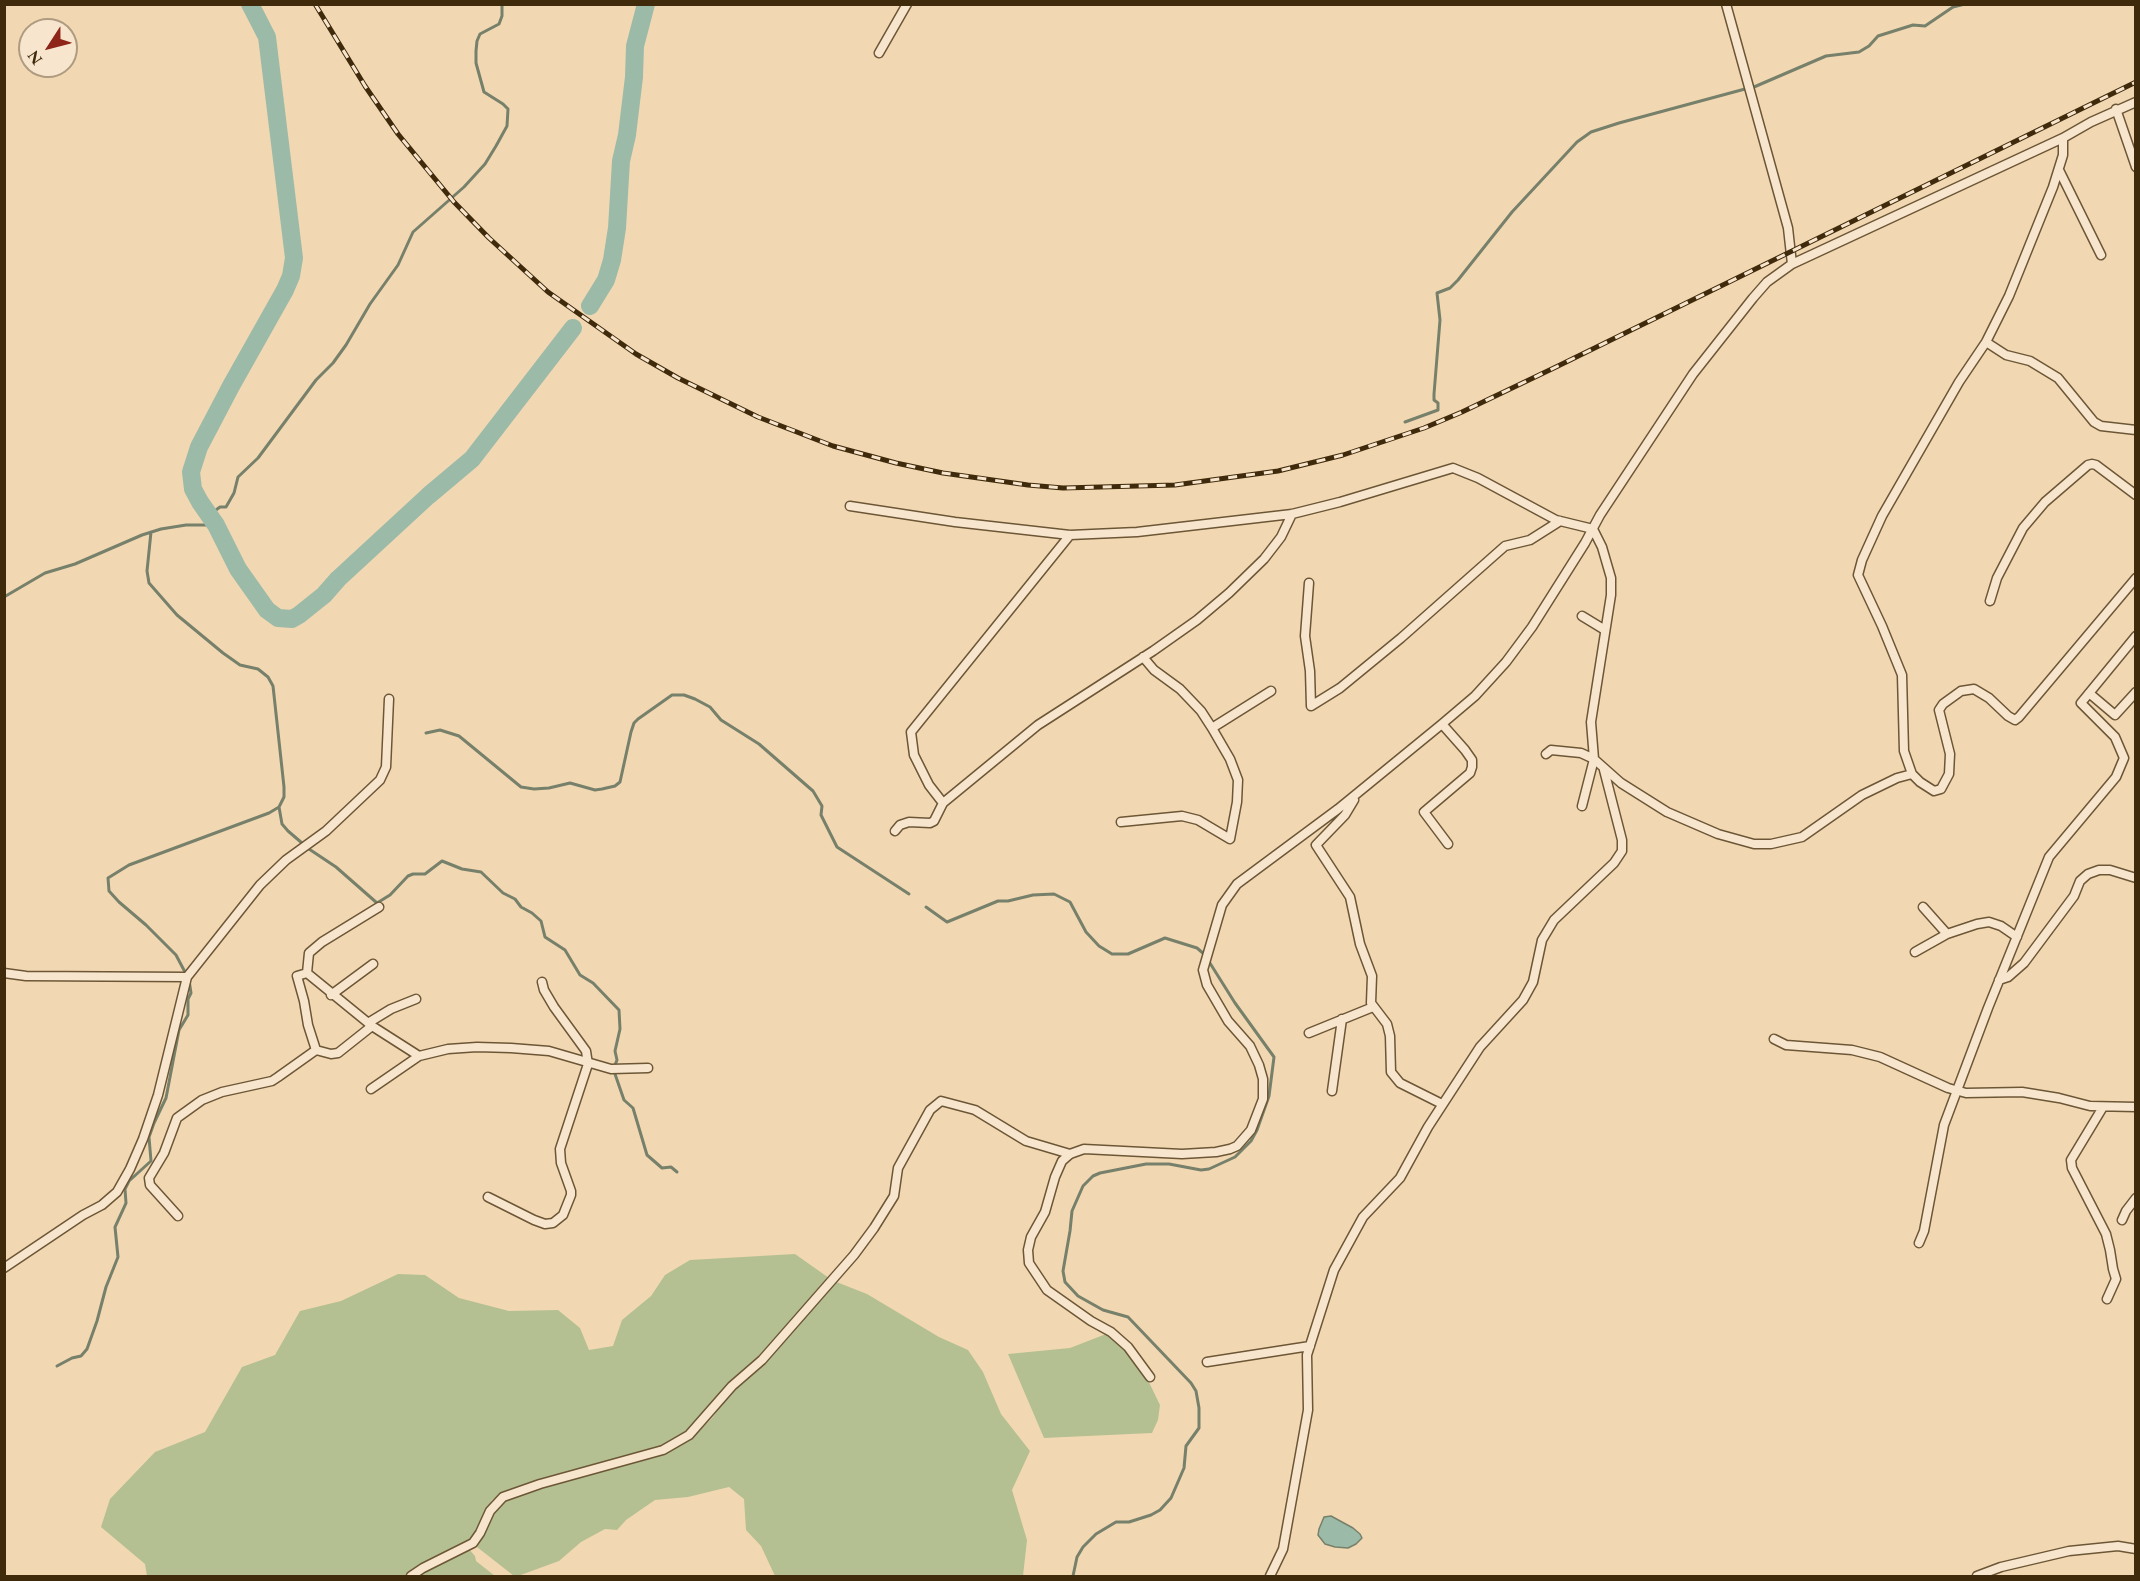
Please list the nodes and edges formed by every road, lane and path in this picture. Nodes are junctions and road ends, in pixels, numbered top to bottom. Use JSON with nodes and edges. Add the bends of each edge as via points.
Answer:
{"nodes":[{"id":1,"x":907,"y":4,"type":"edge"},
{"id":2,"x":1726,"y":4,"type":"edge"},
{"id":3,"x":879,"y":53,"type":"dead end"},
{"id":4,"x":2136,"y":102,"type":"edge"},
{"id":5,"x":2116,"y":109,"type":"junction"},
{"id":6,"x":2063,"y":138,"type":"junction"},
{"id":7,"x":2136,"y":167,"type":"edge"},
{"id":8,"x":2058,"y":170,"type":"junction"},
{"id":9,"x":2101,"y":255,"type":"dead end"},
{"id":10,"x":1792,"y":264,"type":"junction"},
{"id":11,"x":1986,"y":342,"type":"junction"},
{"id":12,"x":2136,"y":430,"type":"edge"},
{"id":13,"x":2136,"y":495,"type":"edge"},
{"id":14,"x":850,"y":506,"type":"dead end"},
{"id":15,"x":1292,"y":514,"type":"junction"},
{"id":16,"x":1560,"y":521,"type":"junction"},
{"id":17,"x":1593,"y":529,"type":"junction"},
{"id":18,"x":1070,"y":535,"type":"junction"},
{"id":19,"x":2136,"y":579,"type":"edge"},
{"id":20,"x":1309,"y":583,"type":"dead end"},
{"id":21,"x":1990,"y":601,"type":"dead end"},
{"id":22,"x":1582,"y":616,"type":"dead end"},
{"id":23,"x":1605,"y":630,"type":"junction"},
{"id":24,"x":2136,"y":636,"type":"edge"},
{"id":25,"x":1143,"y":657,"type":"junction"},
{"id":26,"x":1271,"y":691,"type":"dead end"},
{"id":27,"x":2136,"y":692,"type":"edge"},
{"id":28,"x":2089,"y":693,"type":"junction"},
{"id":29,"x":389,"y":699,"type":"dead end"},
{"id":30,"x":1442,"y":724,"type":"junction"},
{"id":31,"x":1212,"y":728,"type":"junction"},
{"id":32,"x":1546,"y":754,"type":"dead end"},
{"id":33,"x":1594,"y":759,"type":"junction"},
{"id":34,"x":1604,"y":770,"type":"junction"},
{"id":35,"x":1912,"y":774,"type":"junction"},
{"id":36,"x":1359,"y":792,"type":"junction"},
{"id":37,"x":943,"y":803,"type":"junction"},
{"id":38,"x":1582,"y":806,"type":"dead end"},
{"id":39,"x":1121,"y":822,"type":"dead end"},
{"id":40,"x":895,"y":831,"type":"dead end"},
{"id":41,"x":1448,"y":844,"type":"dead end"},
{"id":42,"x":2136,"y":878,"type":"edge"},
{"id":43,"x":379,"y":907,"type":"dead end"},
{"id":44,"x":1923,"y":907,"type":"dead end"},
{"id":45,"x":1947,"y":934,"type":"junction"},
{"id":46,"x":2017,"y":937,"type":"junction"},
{"id":47,"x":1915,"y":952,"type":"dead end"},
{"id":48,"x":373,"y":964,"type":"dead end"},
{"id":49,"x":307,"y":973,"type":"junction"},
{"id":50,"x":4,"y":974,"type":"edge"},
{"id":51,"x":187,"y":977,"type":"junction"},
{"id":52,"x":1999,"y":980,"type":"junction"},
{"id":53,"x":542,"y":982,"type":"dead end"},
{"id":54,"x":331,"y":995,"type":"junction"},
{"id":55,"x":416,"y":999,"type":"dead end"},
{"id":56,"x":1373,"y":1007,"type":"junction"},
{"id":57,"x":1342,"y":1019,"type":"junction"},
{"id":58,"x":370,"y":1025,"type":"junction"},
{"id":59,"x":1309,"y":1033,"type":"dead end"},
{"id":60,"x":1774,"y":1039,"type":"dead end"},
{"id":61,"x":316,"y":1050,"type":"junction"},
{"id":62,"x":419,"y":1056,"type":"junction"},
{"id":63,"x":588,"y":1064,"type":"junction"},
{"id":64,"x":648,"y":1068,"type":"dead end"},
{"id":65,"x":372,"y":1089,"type":"dead end"},
{"id":66,"x":1332,"y":1091,"type":"dead end"},
{"id":67,"x":1956,"y":1091,"type":"junction"},
{"id":68,"x":1442,"y":1104,"type":"junction"},
{"id":69,"x":2103,"y":1107,"type":"junction"},
{"id":70,"x":2136,"y":1107,"type":"edge"},
{"id":71,"x":1070,"y":1154,"type":"junction"},
{"id":72,"x":488,"y":1197,"type":"dead end"},
{"id":73,"x":2136,"y":1198,"type":"edge"},
{"id":74,"x":178,"y":1216,"type":"dead end"},
{"id":75,"x":2122,"y":1220,"type":"dead end"},
{"id":76,"x":1919,"y":1243,"type":"dead end"},
{"id":77,"x":4,"y":1268,"type":"edge"},
{"id":78,"x":2107,"y":1299,"type":"dead end"},
{"id":79,"x":1310,"y":1346,"type":"junction"},
{"id":80,"x":1207,"y":1362,"type":"dead end"},
{"id":81,"x":1150,"y":1377,"type":"dead end"},
{"id":82,"x":2136,"y":1549,"type":"edge"},
{"id":83,"x":411,"y":1576,"type":"edge"},
{"id":84,"x":1270,"y":1576,"type":"edge"},
{"id":85,"x":1977,"y":1576,"type":"edge"}],
"edges":[{"from":1,"to":3,"type":"street"},
{"from":2,"to":10,"type":"street","via":[[1788,228]]},
{"from":4,"to":5,"type":"street"},
{"from":5,"to":6,"type":"street"},
{"from":5,"to":7,"type":"street"},
{"from":6,"to":8,"type":"street"},
{"from":6,"to":10,"type":"street"},
{"from":8,"to":9,"type":"street"},
{"from":8,"to":11,"type":"street","via":[[2027,254]]},
{"from":10,"to":17,"type":"street","via":[[1767,282],[1693,374]]},
{"from":11,"to":12,"type":"street","via":[[2058,378],[2100,426]]},
{"from":11,"to":35,"type":"street","via":[[1882,516],[1858,575],[1902,675],[1903,743]]},
{"from":13,"to":21,"type":"street","via":[[2096,465],[2088,465],[2045,502],[2023,528],[1997,578]]},
{"from":14,"to":18,"type":"street"},
{"from":15,"to":16,"type":"street","via":[[1453,468]]},
{"from":15,"to":18,"type":"street","via":[[1137,532]]},
{"from":15,"to":25,"type":"street","via":[[1264,559],[1229,593]]},
{"from":16,"to":17,"type":"street"},
{"from":16,"to":20,"type":"street","via":[[1530,540],[1505,546],[1349,681],[1311,706],[1305,636]]},
{"from":17,"to":23,"type":"street","via":[[1611,578]]},
{"from":17,"to":30,"type":"street","via":[[1506,662]]},
{"from":18,"to":37,"type":"street","via":[[911,732],[914,754]]},
{"from":19,"to":35,"type":"street","via":[[2015,720],[1974,689],[1952,696],[1940,710],[1950,754],[1945,783],[1934,791]]},
{"from":22,"to":23,"type":"street"},
{"from":23,"to":33,"type":"street","via":[[1591,722]]},
{"from":24,"to":28,"type":"street"},
{"from":25,"to":31,"type":"street","via":[[1180,689]]},
{"from":25,"to":37,"type":"street","via":[[1038,725]]},
{"from":26,"to":31,"type":"street"},
{"from":27,"to":28,"type":"street","via":[[2115,715]]},
{"from":28,"to":46,"type":"street","via":[[2081,703],[2115,737],[2124,758],[2116,777],[2049,858]]},
{"from":29,"to":51,"type":"street","via":[[384,774],[260,885]]},
{"from":30,"to":36,"type":"street"},
{"from":30,"to":41,"type":"street","via":[[1472,760],[1470,773],[1424,812]]},
{"from":31,"to":39,"type":"street","via":[[1238,780],[1230,839],[1198,820],[1182,816]]},
{"from":32,"to":33,"type":"street","via":[[1551,750],[1581,753]]},
{"from":33,"to":34,"type":"street"},
{"from":33,"to":38,"type":"street"},
{"from":34,"to":35,"type":"street","via":[[1666,812],[1688,822],[1718,834],[1771,844],[1802,837],[1862,795]]},
{"from":34,"to":68,"type":"street","via":[[1623,840],[1622,851],[1554,920],[1542,940],[1533,982],[1523,1000],[1480,1047]]},
{"from":36,"to":56,"type":"street","via":[[1316,845],[1350,897],[1360,944],[1372,975]]},
{"from":36,"to":71,"type":"street","via":[[1237,884],[1222,905],[1203,970],[1207,985],[1228,1021],[1250,1046],[1260,1065],[1263,1099],[1247,1135],[1237,1146],[1216,1152],[1084,1149]]},
{"from":37,"to":40,"type":"street","via":[[934,821],[909,822]]},
{"from":42,"to":52,"type":"street","via":[[2110,870],[2088,874],[2024,963]]},
{"from":43,"to":49,"type":"street","via":[[309,953]]},
{"from":44,"to":45,"type":"street"},
{"from":45,"to":46,"type":"street","via":[[1989,922]]},
{"from":45,"to":47,"type":"street"},
{"from":46,"to":52,"type":"street"},
{"from":48,"to":54,"type":"street"},
{"from":49,"to":54,"type":"street"},
{"from":49,"to":61,"type":"street","via":[[297,976]]},
{"from":50,"to":51,"type":"street"},
{"from":51,"to":77,"type":"street","via":[[154,1106],[130,1170],[117,1192]]},
{"from":52,"to":67,"type":"street"},
{"from":53,"to":63,"type":"street","via":[[586,1051]]},
{"from":54,"to":58,"type":"street"},
{"from":55,"to":58,"type":"street","via":[[391,1009]]},
{"from":56,"to":57,"type":"street"},
{"from":56,"to":68,"type":"street","via":[[1387,1024],[1391,1072],[1400,1083]]},
{"from":57,"to":59,"type":"street"},
{"from":57,"to":66,"type":"street"},
{"from":58,"to":61,"type":"street","via":[[338,1053]]},
{"from":58,"to":62,"type":"street"},
{"from":60,"to":67,"type":"street","via":[[1786,1045],[1852,1050],[1880,1057]]},
{"from":61,"to":74,"type":"street","via":[[272,1081],[222,1092],[202,1100],[177,1118],[164,1153],[149,1178],[150,1185]]},
{"from":62,"to":63,"type":"street","via":[[448,1049],[511,1048],[549,1051]]},
{"from":62,"to":65,"type":"street"},
{"from":63,"to":64,"type":"street","via":[[611,1069]]},
{"from":63,"to":72,"type":"street","via":[[560,1149],[571,1191],[563,1215],[545,1224]]},
{"from":67,"to":69,"type":"street","via":[[2022,1092]]},
{"from":67,"to":76,"type":"street","via":[[1944,1125]]},
{"from":68,"to":79,"type":"street","via":[[1400,1178],[1363,1217],[1334,1270]]},
{"from":69,"to":70,"type":"street"},
{"from":69,"to":78,"type":"street","via":[[2071,1160],[2106,1234],[2116,1279]]},
{"from":71,"to":81,"type":"street","via":[[1062,1161],[1031,1237],[1029,1263],[1047,1290],[1111,1332],[1128,1347]]},
{"from":71,"to":83,"type":"street","via":[[1026,1141],[975,1110],[940,1101],[930,1110],[898,1168],[894,1196],[888,1207],[854,1255],[762,1360],[732,1386],[689,1435],[663,1450],[503,1497],[490,1511],[472,1544]]},
{"from":73,"to":75,"type":"street"},
{"from":79,"to":80,"type":"street"},
{"from":79,"to":84,"type":"street","via":[[1308,1410],[1298,1471],[1283,1549]]},
{"from":82,"to":85,"type":"street","via":[[2118,1546],[2069,1551]]}]}
